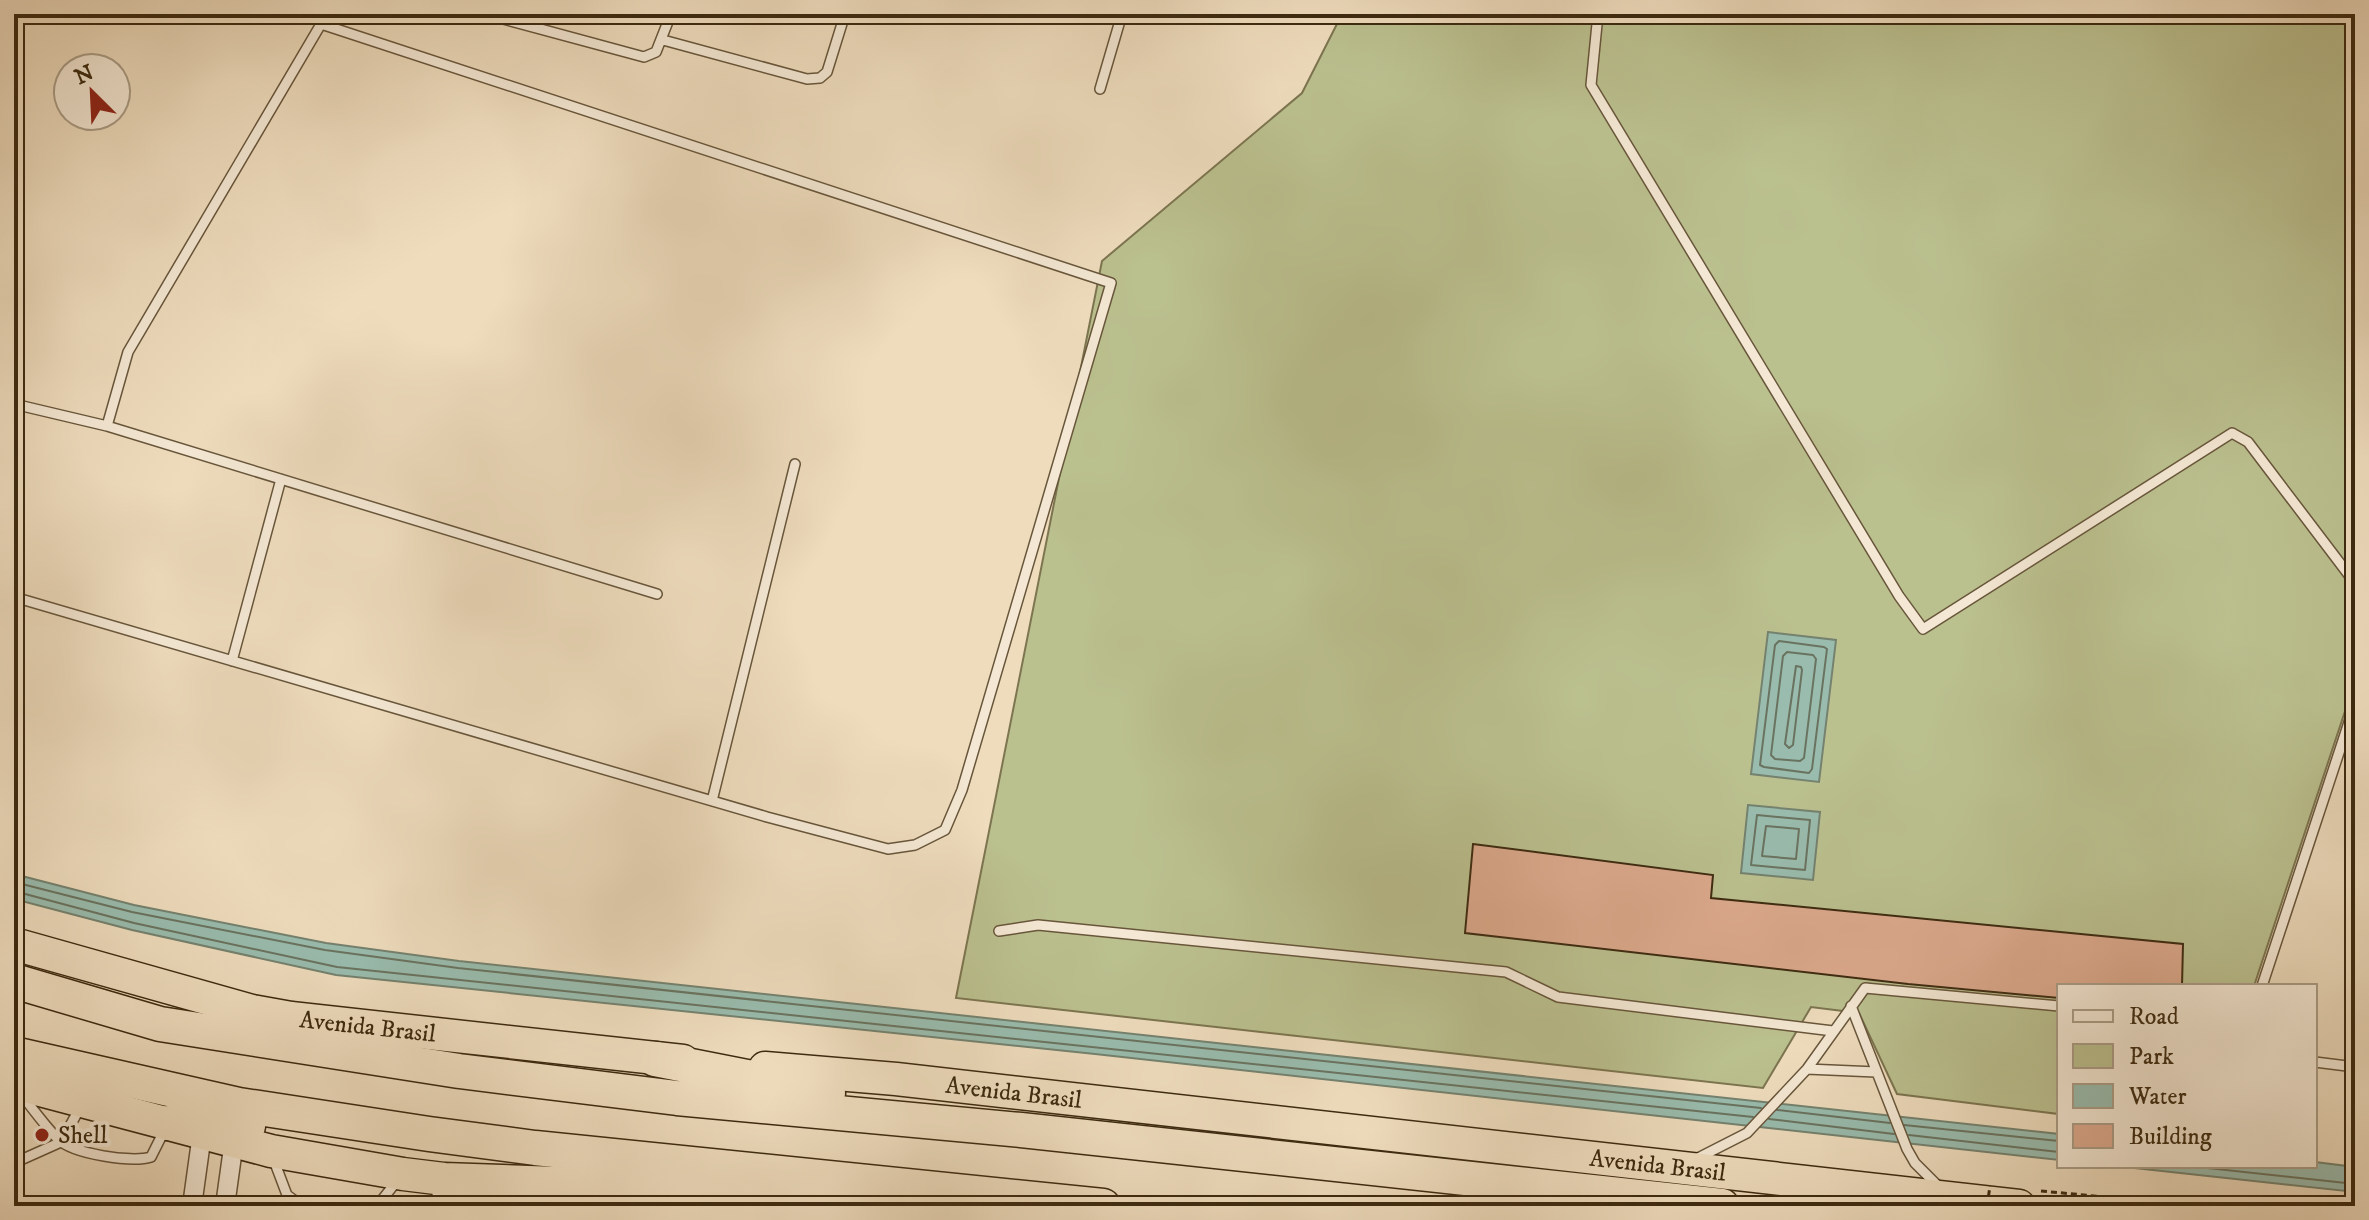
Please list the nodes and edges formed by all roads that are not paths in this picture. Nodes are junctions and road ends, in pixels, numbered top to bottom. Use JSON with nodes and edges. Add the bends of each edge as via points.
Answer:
{"nodes":[{"id":1,"x":485,"y":14,"type":"edge"},
{"id":2,"x":671,"y":14,"type":"edge"},
{"id":3,"x":845,"y":14,"type":"edge"},
{"id":4,"x":1122,"y":14,"type":"edge"},
{"id":5,"x":1598,"y":14,"type":"edge"},
{"id":6,"x":663,"y":40,"type":"junction"},
{"id":7,"x":1100,"y":89,"type":"dead end"},
{"id":8,"x":14,"y":404,"type":"edge"},
{"id":9,"x":107,"y":426,"type":"junction"},
{"id":10,"x":795,"y":464,"type":"dead end"},
{"id":11,"x":281,"y":479,"type":"junction"},
{"id":12,"x":2355,"y":583,"type":"edge"},
{"id":13,"x":657,"y":594,"type":"dead end"},
{"id":14,"x":14,"y":597,"type":"edge"},
{"id":15,"x":232,"y":661,"type":"junction"},
{"id":16,"x":2355,"y":704,"type":"edge"},
{"id":17,"x":712,"y":801,"type":"junction"},
{"id":18,"x":999,"y":931,"type":"dead end"},
{"id":19,"x":14,"y":944,"type":"edge"},
{"id":20,"x":14,"y":981,"type":"edge"},
{"id":21,"x":2263,"y":984,"type":"edge"},
{"id":22,"x":1851,"y":1006,"type":"junction"},
{"id":23,"x":2057,"y":1006,"type":"edge"},
{"id":24,"x":1833,"y":1031,"type":"junction"},
{"id":25,"x":14,"y":1054,"type":"edge"},
{"id":26,"x":655,"y":1059,"type":"junction"},
{"id":27,"x":2317,"y":1062,"type":"edge"},
{"id":28,"x":2355,"y":1067,"type":"edge"},
{"id":29,"x":1807,"y":1069,"type":"junction"},
{"id":30,"x":1876,"y":1072,"type":"junction"},
{"id":31,"x":14,"y":1084,"type":"edge"},
{"id":32,"x":83,"y":1102,"type":"junction"},
{"id":33,"x":168,"y":1123,"type":"junction"},
{"id":34,"x":1021,"y":1130,"type":"junction"},
{"id":35,"x":202,"y":1134,"type":"junction"},
{"id":36,"x":234,"y":1141,"type":"junction"},
{"id":37,"x":61,"y":1142,"type":"junction"},
{"id":38,"x":271,"y":1151,"type":"junction"},
{"id":39,"x":674,"y":1160,"type":"junction"},
{"id":40,"x":14,"y":1163,"type":"edge"},
{"id":41,"x":1679,"y":1169,"type":"junction"},
{"id":42,"x":403,"y":1174,"type":"junction"},
{"id":43,"x":442,"y":1193,"type":"edge"},
{"id":44,"x":2027,"y":1198,"type":"edge"},
{"id":45,"x":1952,"y":1199,"type":"junction"},
{"id":46,"x":192,"y":1206,"type":"edge"},
{"id":47,"x":225,"y":1206,"type":"edge"},
{"id":48,"x":302,"y":1206,"type":"edge"},
{"id":49,"x":377,"y":1206,"type":"edge"},
{"id":50,"x":834,"y":1206,"type":"edge"},
{"id":51,"x":1103,"y":1206,"type":"edge"},
{"id":52,"x":1722,"y":1206,"type":"edge"}],
"edges":[{"from":1,"to":6,"type":"lane","via":[[644,57],[656,52]]},
{"from":2,"to":6,"type":"lane"},
{"from":3,"to":6,"type":"lane","via":[[827,72],[820,78],[807,79]]},
{"from":4,"to":7,"type":"lane"},
{"from":5,"to":12,"type":"lane","via":[[1591,85],[1923,629],[2232,433],[2248,442]]},
{"from":8,"to":9,"type":"lane"},
{"from":9,"to":11,"type":"lane"},
{"from":9,"to":17,"type":"lane","via":[[128,352],[321,24],[1111,283],[962,790],[945,830],[915,845],[888,849]]},
{"from":10,"to":17,"type":"lane"},
{"from":11,"to":13,"type":"lane"},
{"from":11,"to":15,"type":"lane"},
{"from":14,"to":15,"type":"lane"},
{"from":15,"to":17,"type":"lane"},
{"from":16,"to":21,"type":"lane"},
{"from":18,"to":24,"type":"lane","via":[[1038,925],[1506,972],[1558,997]]},
{"from":19,"to":26,"type":"highway","name":"Avenida Brasil","via":[[291,1018]]},
{"from":20,"to":34,"type":"highway","name":"Avenida Brasil","via":[[160,1024],[352,1055],[677,1098]]},
{"from":22,"to":23,"type":"lane","via":[[1865,988]]},
{"from":22,"to":24,"type":"lane"},
{"from":22,"to":30,"type":"lane"},
{"from":24,"to":29,"type":"lane"},
{"from":25,"to":39,"type":"highway","via":[[330,1120],[535,1148]]},
{"from":26,"to":34,"type":"highway"},
{"from":26,"to":41,"type":"highway","name":"Avenida Brasil","via":[[896,1079]]},
{"from":27,"to":28,"type":"lane"},
{"from":29,"to":30,"type":"lane"},
{"from":29,"to":41,"type":"lane","via":[[1747,1133]]},
{"from":30,"to":45,"type":"lane","via":[[1915,1163]]},
{"from":31,"to":32,"type":"highway"},
{"from":31,"to":37,"type":"lane"},
{"from":32,"to":33,"type":"highway"},
{"from":32,"to":37,"type":"lane"},
{"from":33,"to":35,"type":"highway"},
{"from":33,"to":37,"type":"lane","via":[[151,1157],[136,1161]]},
{"from":33,"to":39,"type":"highway","via":[[213,1121],[359,1143],[597,1164]]},
{"from":34,"to":52,"type":"highway","name":"Avenida Brasil"},
{"from":35,"to":36,"type":"highway"},
{"from":35,"to":46,"type":"street"},
{"from":36,"to":38,"type":"highway"},
{"from":36,"to":47,"type":"street"},
{"from":37,"to":40,"type":"lane"},
{"from":38,"to":42,"type":"highway"},
{"from":38,"to":48,"type":"lane","via":[[287,1195]]},
{"from":39,"to":51,"type":"highway"},
{"from":41,"to":45,"type":"highway","name":"Avenida Brasil"},
{"from":42,"to":43,"type":"highway"},
{"from":42,"to":49,"type":"lane"},
{"from":43,"to":50,"type":"highway","via":[[642,1186]]},
{"from":44,"to":45,"type":"highway","name":"Avenida Brasil"}]}
